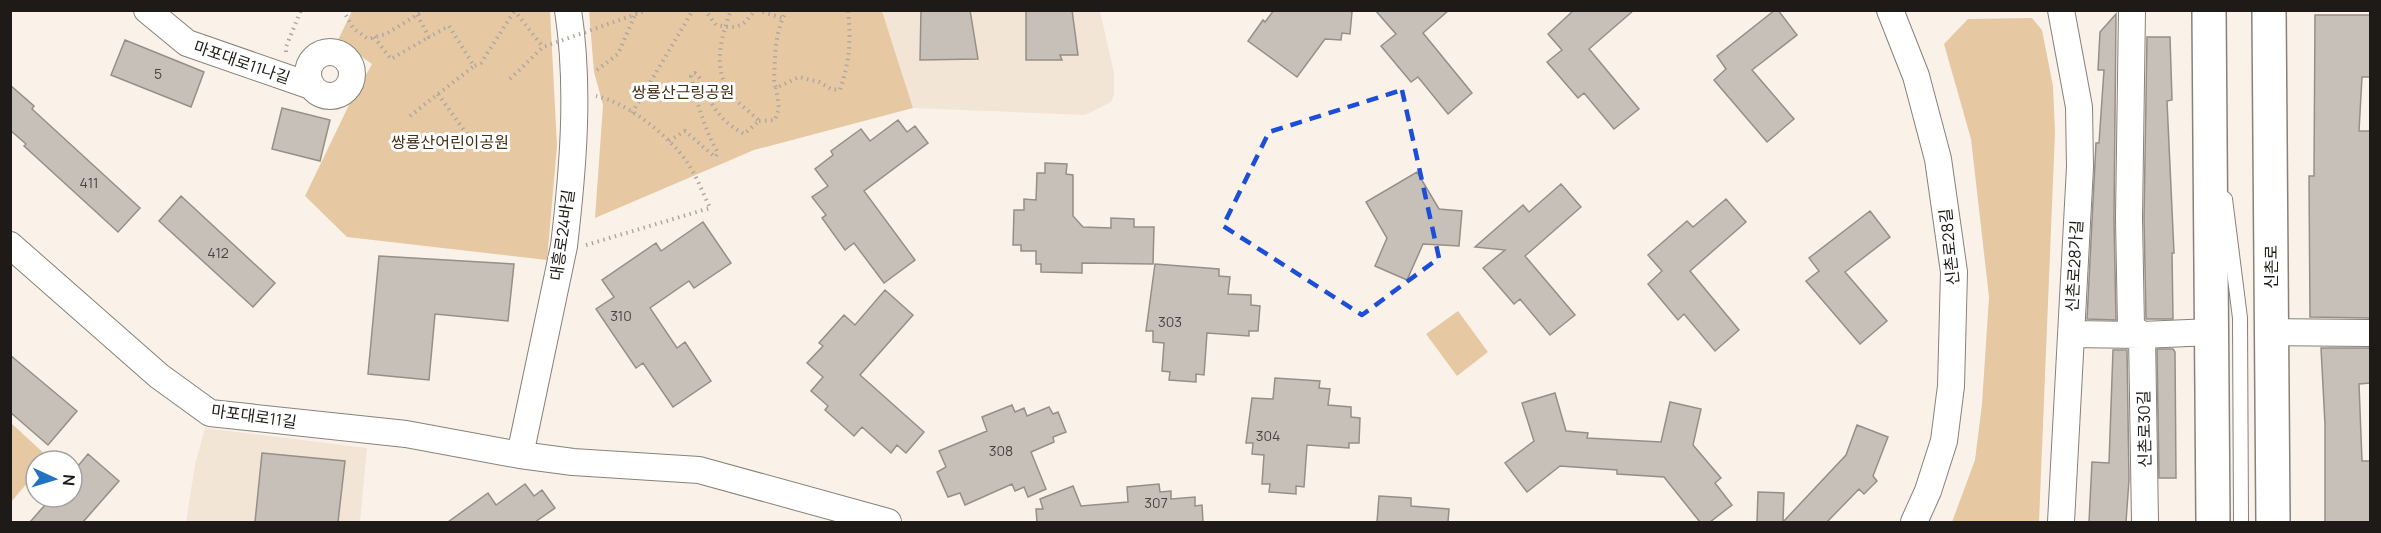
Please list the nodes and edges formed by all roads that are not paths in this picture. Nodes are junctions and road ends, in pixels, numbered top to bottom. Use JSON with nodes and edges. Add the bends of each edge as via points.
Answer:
{"nodes":[{"id":1,"x":147,"y":10,"type":"edge"},
{"id":2,"x":568,"y":10,"type":"edge"},
{"id":3,"x":1890,"y":10,"type":"edge"},
{"id":4,"x":2061,"y":10,"type":"edge"},
{"id":5,"x":2132,"y":10,"type":"edge"},
{"id":6,"x":2209,"y":10,"type":"edge"},
{"id":7,"x":2269,"y":10,"type":"edge"},
{"id":8,"x":2209,"y":72,"type":"junction"},
{"id":9,"x":311,"y":86,"type":"dead end"},
{"id":10,"x":10,"y":245,"type":"edge"},
{"id":11,"x":2212,"y":332,"type":"junction"},
{"id":12,"x":2271,"y":332,"type":"junction"},
{"id":13,"x":2370,"y":333,"type":"edge"},
{"id":14,"x":2071,"y":334,"type":"junction"},
{"id":15,"x":2142,"y":335,"type":"junction"},
{"id":16,"x":520,"y":455,"type":"junction"},
{"id":17,"x":888,"y":522,"type":"edge"},
{"id":18,"x":1914,"y":522,"type":"edge"},
{"id":19,"x":2061,"y":522,"type":"edge"},
{"id":20,"x":2145,"y":522,"type":"edge"},
{"id":21,"x":2213,"y":522,"type":"edge"},
{"id":22,"x":2241,"y":522,"type":"edge"},
{"id":23,"x":2273,"y":522,"type":"edge"}],
"edges":[{"from":1,"to":9,"type":"street","name":"마포대로11나길","via":[[187,43]]},
{"from":2,"to":16,"type":"street","name":"대흥로24바길","via":[[574,84],[564,246]]},
{"from":3,"to":18,"type":"street","name":"신촌로28길","via":[[1916,76],[1938,159],[1954,272],[1952,386],[1944,441]]},
{"from":4,"to":14,"type":"street","name":"신촌로28가길","via":[[2079,107],[2080,167]]},
{"from":5,"to":15,"type":"street","via":[[2128,218],[2131,327]]},
{"from":6,"to":8,"type":"main road"},
{"from":7,"to":12,"type":"main road","name":"신촌로"},
{"from":8,"to":11,"type":"main road"},
{"from":8,"to":22,"type":"lane","via":[[2240,318]]},
{"from":10,"to":16,"type":"street","name":"마포대로11길","via":[[159,376],[210,413],[406,434]]},
{"from":11,"to":15,"type":"street"},
{"from":11,"to":21,"type":"main road"},
{"from":12,"to":13,"type":"street"},
{"from":12,"to":23,"type":"main road","name":"신촌로"},
{"from":14,"to":15,"type":"street"},
{"from":14,"to":19,"type":"street","name":"신촌로28가길"},
{"from":15,"to":20,"type":"street","name":"신촌로30길"},
{"from":16,"to":17,"type":"street","name":"마포대로11길","via":[[699,470]]}]}
